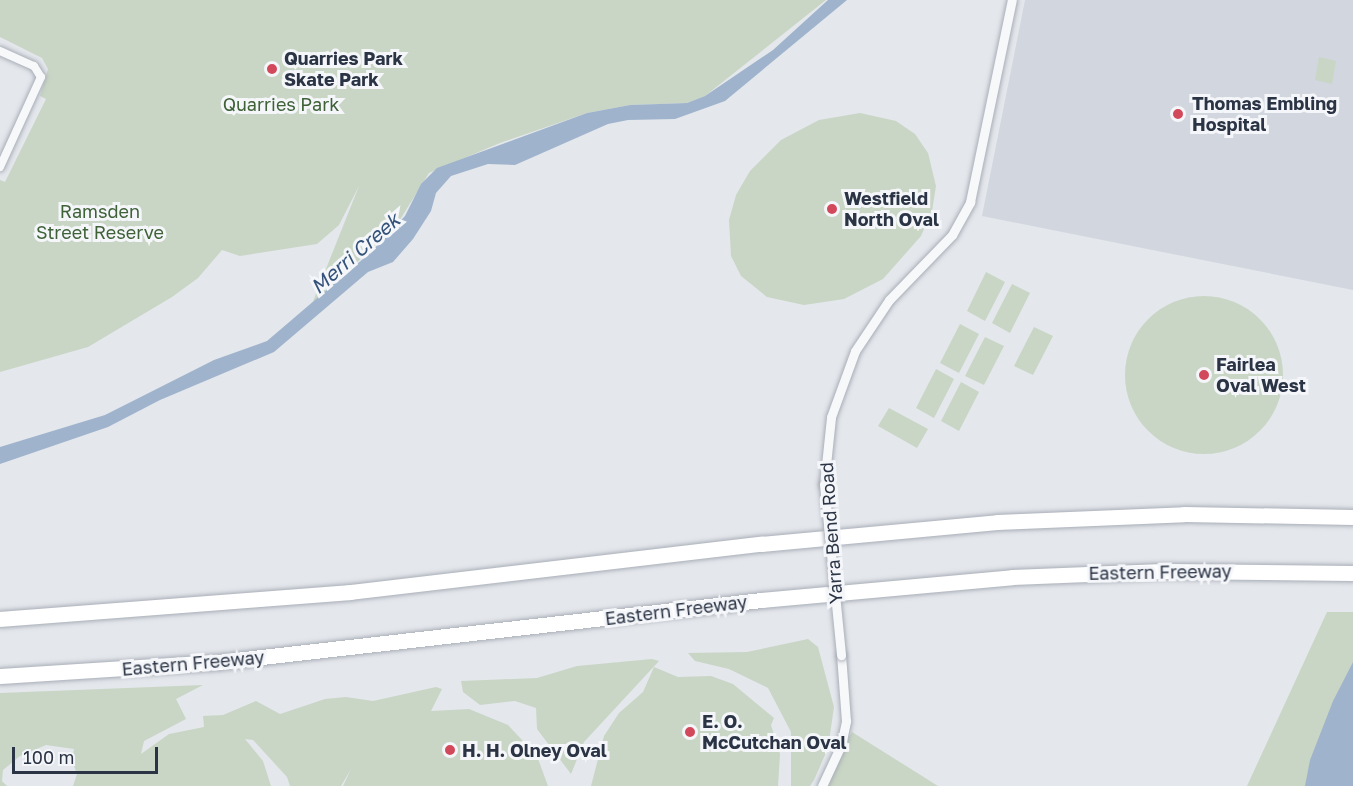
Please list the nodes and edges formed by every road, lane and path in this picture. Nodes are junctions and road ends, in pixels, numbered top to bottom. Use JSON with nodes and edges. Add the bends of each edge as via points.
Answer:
{"nodes":[{"id":1,"x":1012,"y":0,"type":"edge"},
{"id":2,"x":0,"y":51,"type":"edge"},
{"id":3,"x":0,"y":167,"type":"edge"},
{"id":4,"x":1353,"y":517,"type":"edge"},
{"id":5,"x":1353,"y":573,"type":"edge"},
{"id":6,"x":0,"y":619,"type":"edge"},
{"id":7,"x":0,"y":676,"type":"edge"},
{"id":8,"x":822,"y":786,"type":"edge"}],
"edges":[{"from":1,"to":8,"type":"street","name":"Yarra Bend Road","bridge":true,"via":[[970,202],[952,235],[889,300],[855,351],[831,417],[824,484],[846,721],[841,745]]},
{"from":2,"to":3,"type":"street","via":[[34,66],[41,77]]},
{"from":4,"to":6,"type":"highway","via":[[1173,515],[996,522],[761,544],[350,592]]},
{"from":5,"to":7,"type":"highway","name":"Eastern Freeway","via":[[1183,570],[1012,577],[761,600],[218,662]]}]}
